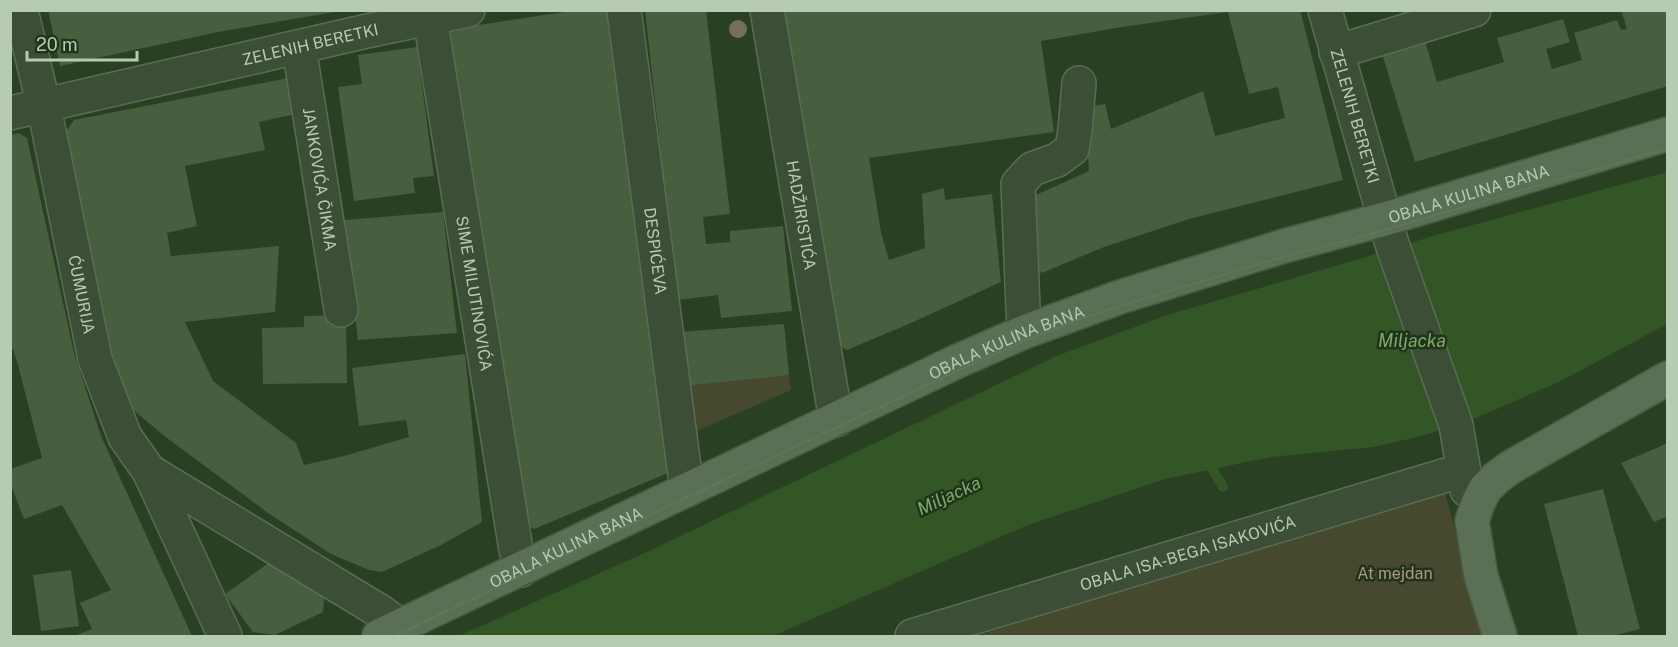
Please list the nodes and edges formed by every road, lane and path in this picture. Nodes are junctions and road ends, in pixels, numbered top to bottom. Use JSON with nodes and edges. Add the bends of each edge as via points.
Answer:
{"nodes":[{"id":1,"x":21,"y":10,"type":"edge"},
{"id":2,"x":468,"y":10,"type":"edge"},
{"id":3,"x":624,"y":10,"type":"edge"},
{"id":4,"x":767,"y":10,"type":"edge"},
{"id":5,"x":1324,"y":10,"type":"edge"},
{"id":6,"x":1474,"y":10,"type":"edge"},
{"id":7,"x":430,"y":18,"type":"junction"},
{"id":8,"x":365,"y":21,"type":"edge"},
{"id":9,"x":299,"y":47,"type":"junction"},
{"id":10,"x":1336,"y":52,"type":"junction"},
{"id":11,"x":1079,"y":83,"type":"dead end"},
{"id":12,"x":44,"y":107,"type":"junction"},
{"id":13,"x":10,"y":113,"type":"edge"},
{"id":14,"x":1668,"y":134,"type":"edge"},
{"id":15,"x":1389,"y":231,"type":"junction"},
{"id":16,"x":341,"y":310,"type":"dead end"},
{"id":17,"x":1024,"y":332,"type":"junction"},
{"id":18,"x":1668,"y":378,"type":"edge"},
{"id":19,"x":836,"y":420,"type":"junction"},
{"id":20,"x":1463,"y":470,"type":"junction"},
{"id":21,"x":149,"y":471,"type":"junction"},
{"id":22,"x":687,"y":490,"type":"junction"},
{"id":23,"x":1472,"y":521,"type":"junction"},
{"id":24,"x":521,"y":570,"type":"junction"},
{"id":25,"x":395,"y":633,"type":"edge"},
{"id":26,"x":225,"y":636,"type":"edge"},
{"id":27,"x":912,"y":636,"type":"edge"},
{"id":28,"x":1500,"y":636,"type":"edge"}],
"edges":[{"from":1,"to":12,"type":"street","name":"ĆUMURIJA"},
{"from":2,"to":7,"type":"street","name":"ZELENIH BERETKI"},
{"from":3,"to":22,"type":"street","name":"DESPIĆEVA"},
{"from":4,"to":19,"type":"street","name":"HADŽIRISTIĆA"},
{"from":5,"to":10,"type":"street","name":"ZELENIH BERETKI"},
{"from":6,"to":10,"type":"street"},
{"from":7,"to":8,"type":"street","name":"ZELENIH BERETKI"},
{"from":7,"to":24,"type":"street","name":"SIME MILUTINOVIĆA"},
{"from":8,"to":9,"type":"street","name":"ZELENIH BERETKI"},
{"from":9,"to":12,"type":"street","name":"ZELENIH BERETKI"},
{"from":9,"to":16,"type":"street","name":"JANKOVIĆA ČIKMA"},
{"from":10,"to":15,"type":"street","name":"ZELENIH BERETKI"},
{"from":11,"to":17,"type":"street","via":[[1072,149],[1057,160],[1032,169],[1018,184]]},
{"from":12,"to":13,"type":"street","name":"ZELENIH BERETKI"},
{"from":12,"to":21,"type":"street","name":"ĆUMURIJA","via":[[95,359],[125,437]]},
{"from":14,"to":15,"type":"main road","name":"OBALA KULINA BANA"},
{"from":15,"to":17,"type":"main road","name":"OBALA KULINA BANA","via":[[1284,246]]},
{"from":15,"to":20,"type":"street","name":"ZELENIH BERETKI","via":[[1456,425]]},
{"from":17,"to":19,"type":"main road","name":"OBALA KULINA BANA"},
{"from":18,"to":23,"type":"main road","via":[[1511,467],[1485,489]]},
{"from":19,"to":22,"type":"main road","name":"OBALA KULINA BANA"},
{"from":20,"to":23,"type":"street","name":"ZELENIH BERETKI"},
{"from":20,"to":27,"type":"street","name":"OBALA ISA-BEGA ISAKOVIĆA"},
{"from":21,"to":25,"type":"street","name":"ĆUMURIJA","via":[[381,612]]},
{"from":21,"to":26,"type":"street","name":"ĆUMURIJA"},
{"from":22,"to":24,"type":"main road","name":"OBALA KULINA BANA"},
{"from":23,"to":28,"type":"main road","via":[[1481,576]]},
{"from":24,"to":25,"type":"main road","name":"OBALA KULINA BANA"}]}
